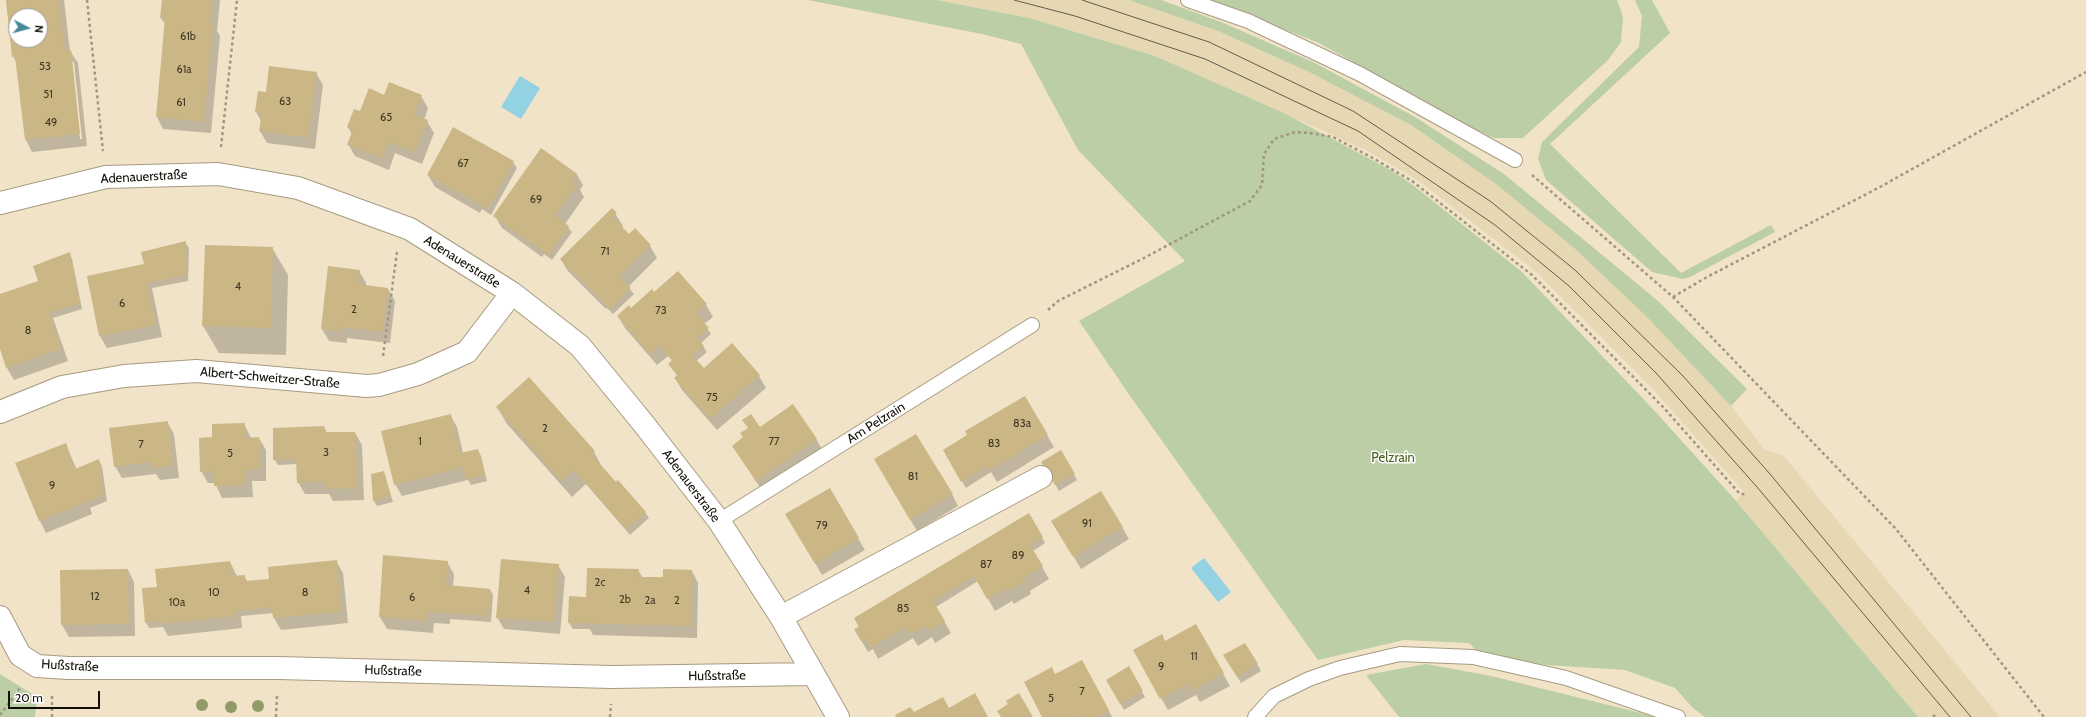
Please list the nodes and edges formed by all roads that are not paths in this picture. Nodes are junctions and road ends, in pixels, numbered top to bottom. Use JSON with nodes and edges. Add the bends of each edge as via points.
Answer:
{"nodes":[{"id":1,"x":1188,"y":0,"type":"edge"},
{"id":2,"x":1515,"y":160,"type":"road end"},
{"id":3,"x":0,"y":203,"type":"edge"},
{"id":4,"x":512,"y":293,"type":"junction"},
{"id":5,"x":1032,"y":325,"type":"road end"},
{"id":6,"x":0,"y":412,"type":"edge"},
{"id":7,"x":1041,"y":477,"type":"dead end"},
{"id":8,"x":719,"y":522,"type":"junction"},
{"id":9,"x":0,"y":617,"type":"edge"},
{"id":10,"x":781,"y":617,"type":"junction"},
{"id":11,"x":813,"y":674,"type":"junction"},
{"id":12,"x":838,"y":717,"type":"edge"},
{"id":13,"x":1255,"y":717,"type":"edge"},
{"id":14,"x":1678,"y":717,"type":"edge"}],
"edges":[{"from":1,"to":2,"type":"lane","via":[[1248,21],[1360,74]]},
{"from":3,"to":4,"type":"street","name":"Adenauerstraße","via":[[106,177],[218,174],[298,188],[410,229]]},
{"from":4,"to":6,"type":"street","name":"Albert-Schweitzer-Straße","via":[[467,352],[418,374],[379,385],[196,371],[124,376],[62,387]]},
{"from":4,"to":8,"type":"street","name":"Adenauerstraße","via":[[580,346]]},
{"from":5,"to":8,"type":"lane","name":"Am Pelzrain"},
{"from":7,"to":10,"type":"street"},
{"from":8,"to":10,"type":"street","name":"Adenauerstraße"},
{"from":9,"to":11,"type":"street","name":"Hußstraße","via":[[20,655],[37,666],[279,668],[611,677]]},
{"from":10,"to":11,"type":"street","name":"Adenauerstraße"},
{"from":11,"to":12,"type":"street","name":"Adenauerstraße"},
{"from":13,"to":14,"type":"lane","via":[[1274,696],[1309,679],[1340,668],[1400,654],[1480,659],[1566,678]]}]}
